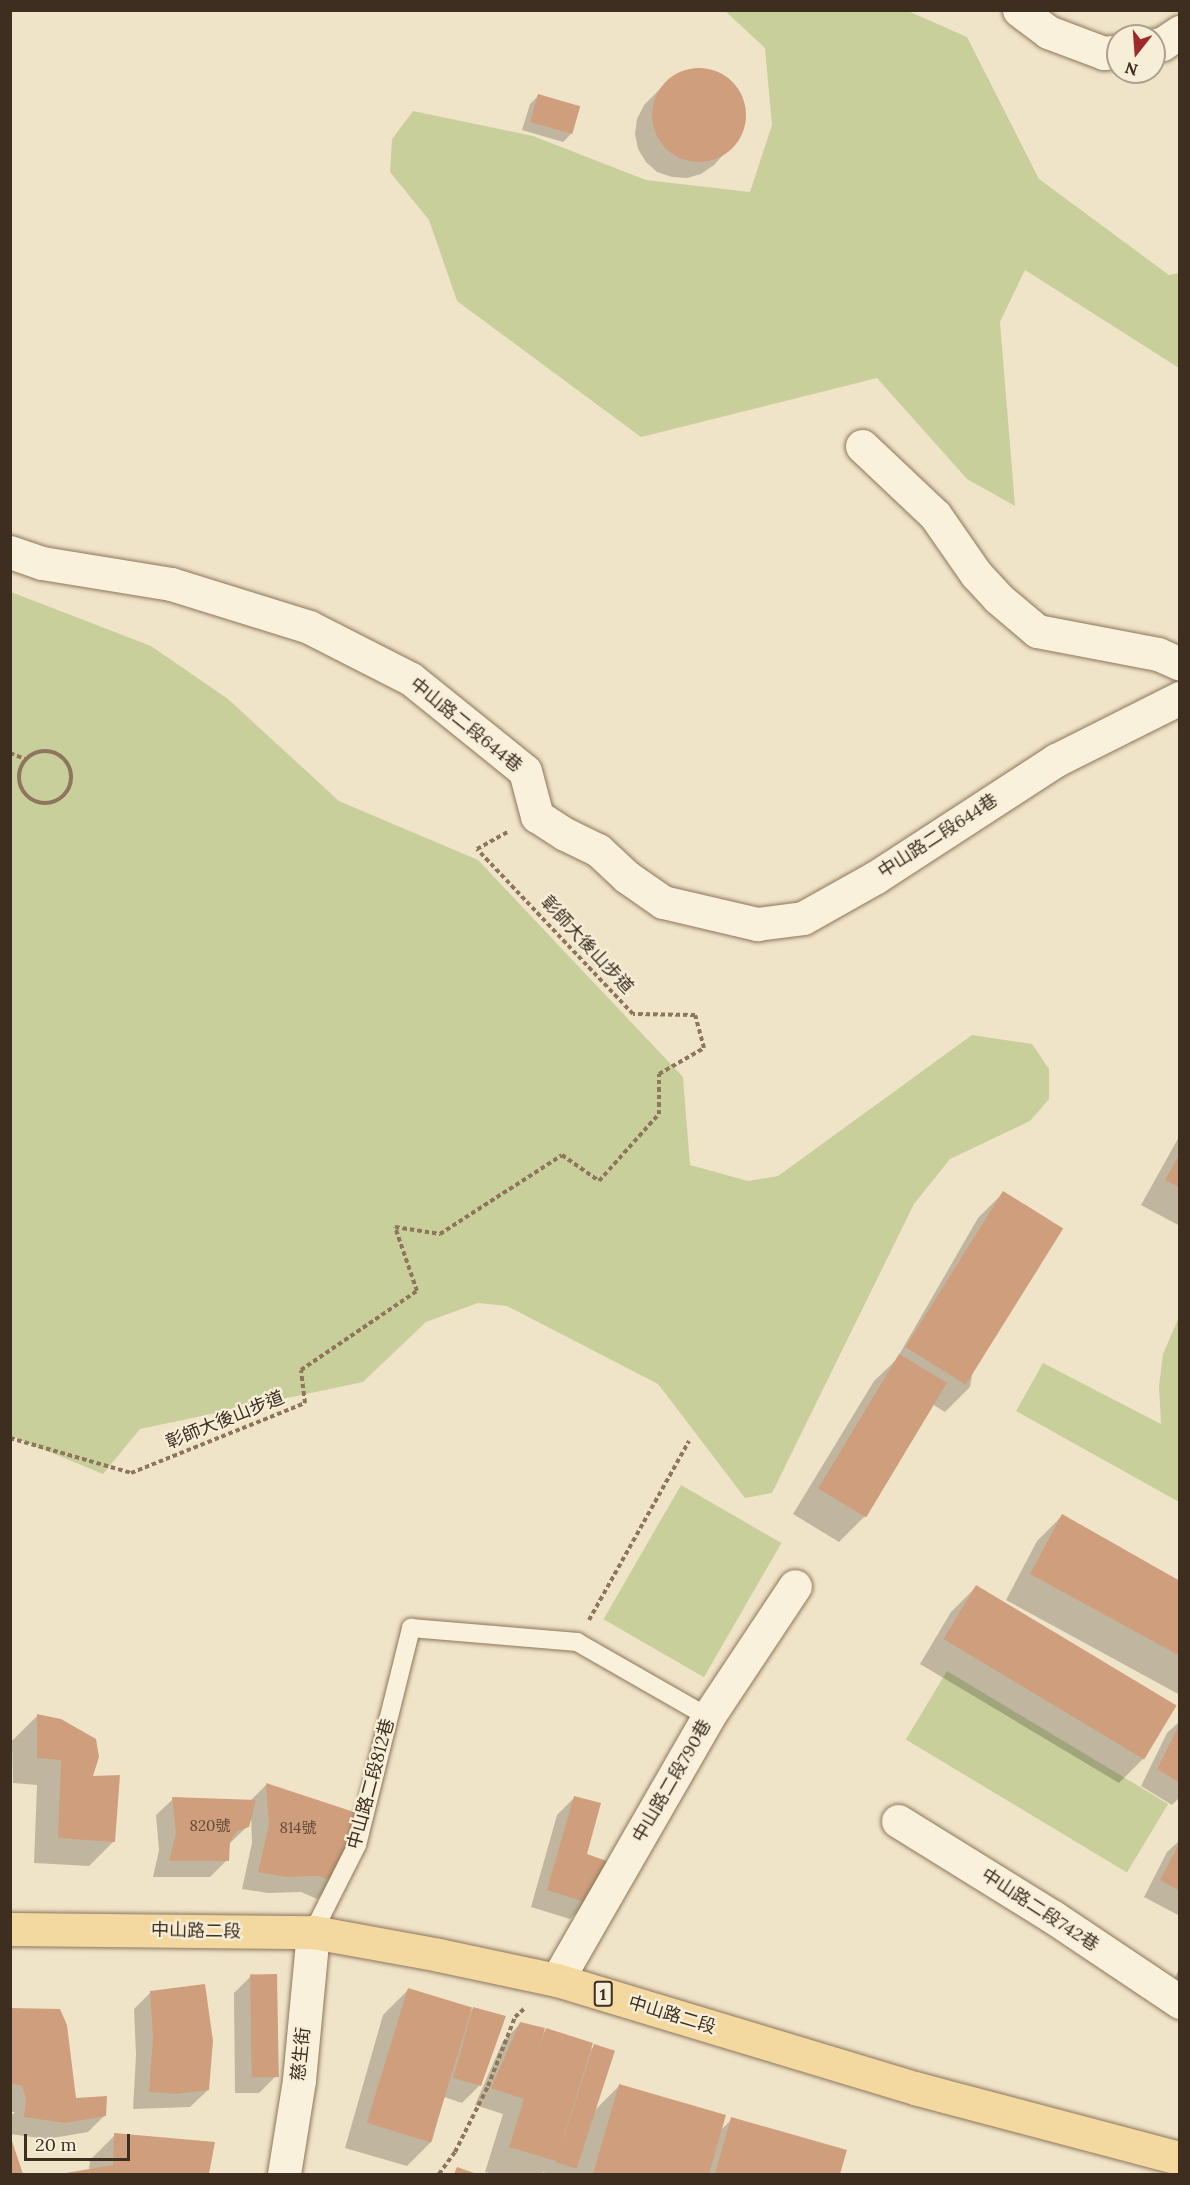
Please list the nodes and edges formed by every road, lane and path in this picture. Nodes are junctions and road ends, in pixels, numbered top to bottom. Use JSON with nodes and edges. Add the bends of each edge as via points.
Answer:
{"nodes":[{"id":1,"x":1019,"y":10,"type":"edge"},
{"id":2,"x":1179,"y":32,"type":"edge"},
{"id":3,"x":1166,"y":41,"type":"edge"},
{"id":4,"x":1106,"y":53,"type":"edge"},
{"id":5,"x":862,"y":446,"type":"dead end"},
{"id":6,"x":10,"y":552,"type":"edge"},
{"id":7,"x":1179,"y":664,"type":"edge"},
{"id":8,"x":1179,"y":698,"type":"edge"},
{"id":9,"x":10,"y":753,"type":"edge"},
{"id":10,"x":25,"y":759,"type":"junction"},
{"id":11,"x":537,"y":816,"type":"junction"},
{"id":12,"x":10,"y":1438,"type":"edge"},
{"id":13,"x":689,"y":1441,"type":"dead end"},
{"id":14,"x":795,"y":1586,"type":"dead end"},
{"id":15,"x":577,"y":1642,"type":"junction"},
{"id":16,"x":708,"y":1717,"type":"junction"},
{"id":17,"x":898,"y":1821,"type":"dead end"},
{"id":18,"x":10,"y":1929,"type":"edge"},
{"id":19,"x":313,"y":1932,"type":"junction"},
{"id":20,"x":557,"y":1980,"type":"junction"},
{"id":21,"x":1179,"y":2002,"type":"edge"},
{"id":22,"x":1179,"y":2158,"type":"edge"},
{"id":23,"x":284,"y":2175,"type":"edge"},
{"id":24,"x":439,"y":2175,"type":"edge"}],
"edges":[{"from":1,"to":4,"type":"street","via":[[1048,32]]},
{"from":2,"to":3,"type":"street"},
{"from":5,"to":7,"type":"street","via":[[935,515],[976,574],[1037,632],[1158,654]]},
{"from":6,"to":11,"type":"street","name":"中山路二段644巷","via":[[42,563],[171,584],[309,627],[411,679],[525,771]]},
{"from":8,"to":11,"type":"street","name":"中山路二段644巷","via":[[1056,760],[876,877],[803,918],[757,924],[663,902],[598,850]]},
{"from":9,"to":10,"type":"path"},
{"from":10,"to":10,"type":"path","via":[[18,775],[29,798],[53,802],[67,792],[72,775],[70,766],[58,753],[40,750]]},
{"from":11,"to":12,"type":"path","name":"彰師大後山步道","via":[[477,849],[633,1014],[695,1016],[704,1048],[659,1074],[659,1114],[599,1181],[562,1155],[440,1234],[395,1227],[417,1291],[301,1370],[306,1403],[131,1473]]},
{"from":13,"to":15,"type":"path"},
{"from":14,"to":16,"type":"street","name":"中山路二段790巷"},
{"from":15,"to":16,"type":"lane"},
{"from":15,"to":19,"type":"lane","name":"中山路二段812巷","via":[[411,1628],[357,1845]]},
{"from":16,"to":20,"type":"street","name":"中山路二段790巷"},
{"from":17,"to":21,"type":"street","name":"中山路二段742巷","via":[[1053,1917]]},
{"from":18,"to":19,"type":"main road","name":"中山路二段","number":"1"},
{"from":19,"to":20,"type":"main road","name":"中山路二段","number":"1"},
{"from":19,"to":23,"type":"street","name":"慈生街","via":[[299,2080]]},
{"from":20,"to":22,"type":"main road","name":"中山路二段","number":"1","via":[[918,2089]]},
{"from":20,"to":24,"type":"path","via":[[515,2017],[488,2086]]}]}
